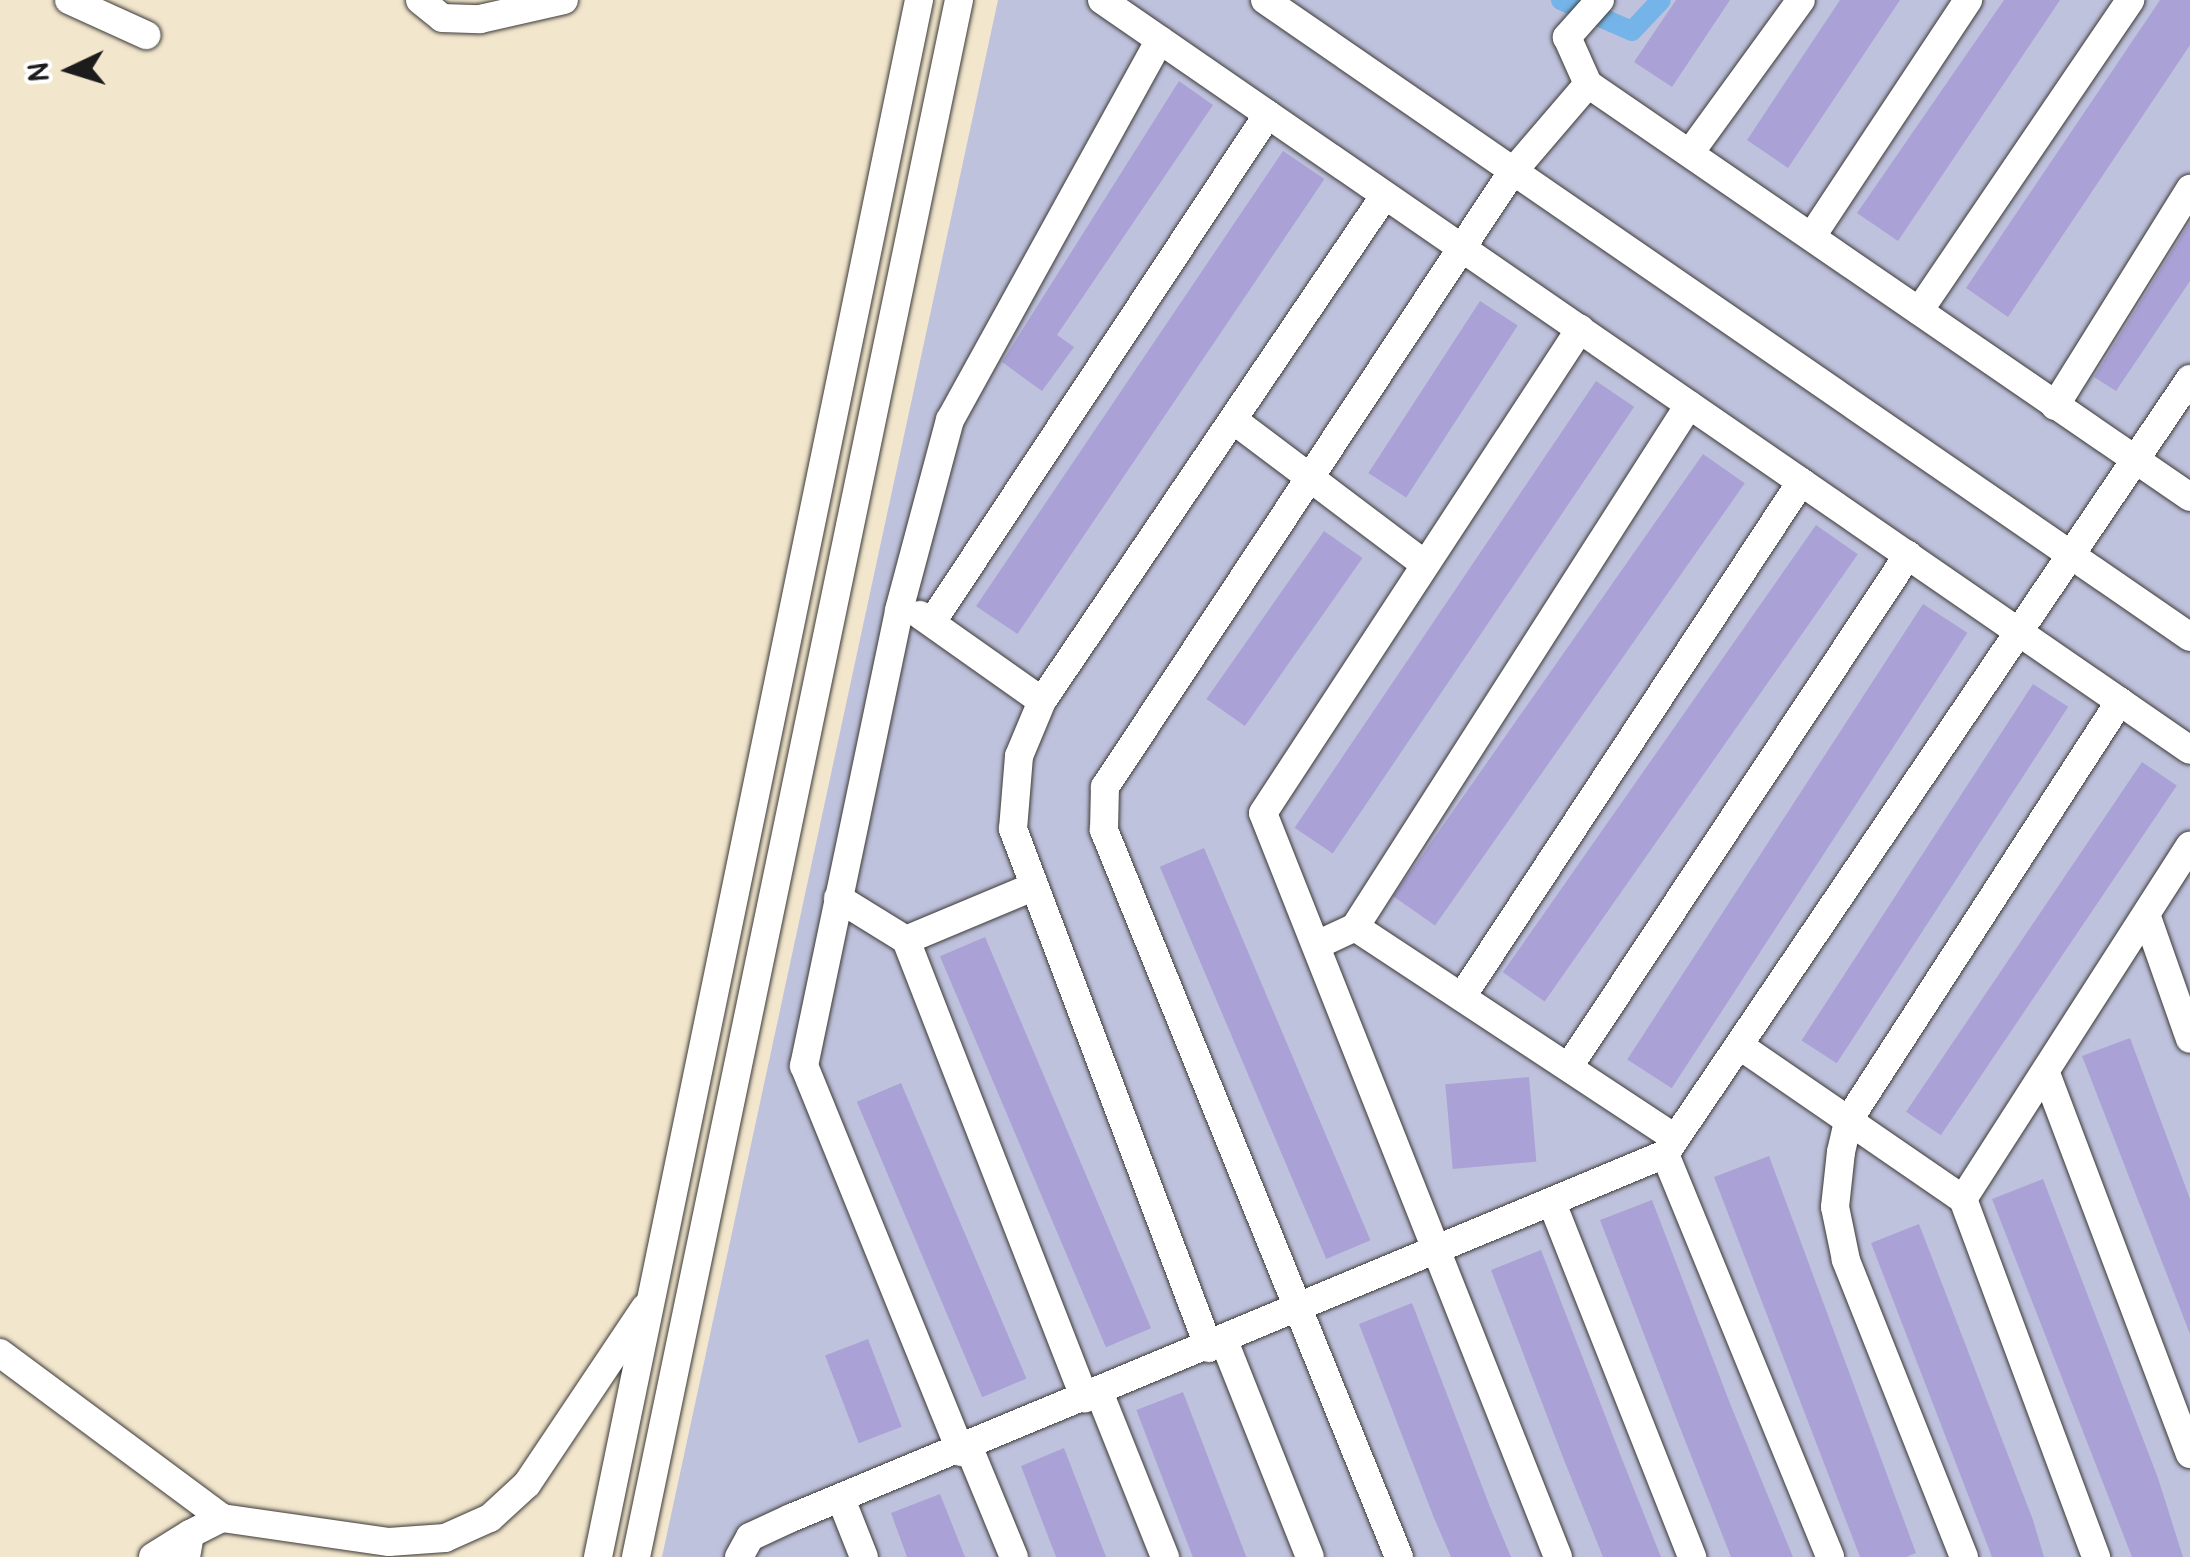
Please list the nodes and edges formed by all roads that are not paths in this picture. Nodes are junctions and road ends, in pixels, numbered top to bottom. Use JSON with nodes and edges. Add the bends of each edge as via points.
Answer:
{"nodes":[{"id":1,"x":70,"y":0,"type":"edge"},
{"id":2,"x":420,"y":0,"type":"edge"},
{"id":3,"x":564,"y":0,"type":"edge"},
{"id":4,"x":920,"y":0,"type":"edge"},
{"id":5,"x":959,"y":0,"type":"edge"},
{"id":6,"x":1102,"y":0,"type":"edge"},
{"id":7,"x":1265,"y":0,"type":"edge"},
{"id":8,"x":1600,"y":0,"type":"edge"},
{"id":9,"x":1801,"y":0,"type":"edge"},
{"id":10,"x":1968,"y":0,"type":"edge"},
{"id":11,"x":2130,"y":0,"type":"edge"},
{"id":12,"x":146,"y":35,"type":"dead end"},
{"id":13,"x":1160,"y":40,"type":"junction"},
{"id":14,"x":1588,"y":84,"type":"junction"},
{"id":15,"x":1268,"y":114,"type":"junction"},
{"id":16,"x":1692,"y":150,"type":"junction"},
{"id":17,"x":1510,"y":174,"type":"junction"},
{"id":18,"x":2190,"y":189,"type":"edge"},
{"id":19,"x":1385,"y":195,"type":"junction"},
{"id":20,"x":1812,"y":236,"type":"junction"},
{"id":21,"x":1461,"y":248,"type":"junction"},
{"id":22,"x":1919,"y":311,"type":"junction"},
{"id":23,"x":1580,"y":329,"type":"junction"},
{"id":24,"x":2190,"y":379,"type":"edge"},
{"id":25,"x":1689,"y":404,"type":"junction"},
{"id":26,"x":2055,"y":406,"type":"junction"},
{"id":27,"x":1236,"y":422,"type":"junction"},
{"id":28,"x":2136,"y":461,"type":"junction"},
{"id":29,"x":1308,"y":475,"type":"junction"},
{"id":30,"x":1801,"y":482,"type":"junction"},
{"id":31,"x":2190,"y":497,"type":"edge"},
{"id":32,"x":2076,"y":555,"type":"junction"},
{"id":33,"x":1908,"y":556,"type":"junction"},
{"id":34,"x":1422,"y":562,"type":"junction"},
{"id":35,"x":899,"y":610,"type":"junction"},
{"id":36,"x":934,"y":619,"type":"junction"},
{"id":37,"x":2022,"y":634,"type":"junction"},
{"id":38,"x":2190,"y":636,"type":"edge"},
{"id":39,"x":1042,"y":701,"type":"junction"},
{"id":40,"x":2120,"y":702,"type":"junction"},
{"id":41,"x":2190,"y":750,"type":"edge"},
{"id":42,"x":2190,"y":846,"type":"edge"},
{"id":43,"x":1033,"y":887,"type":"junction"},
{"id":44,"x":838,"y":898,"type":"junction"},
{"id":45,"x":2147,"y":917,"type":"junction"},
{"id":46,"x":1355,"y":927,"type":"junction"},
{"id":47,"x":906,"y":940,"type":"junction"},
{"id":48,"x":1319,"y":944,"type":"junction"},
{"id":49,"x":1466,"y":992,"type":"junction"},
{"id":50,"x":2190,"y":1039,"type":"edge"},
{"id":51,"x":1740,"y":1046,"type":"junction"},
{"id":52,"x":1570,"y":1066,"type":"junction"},
{"id":53,"x":2047,"y":1076,"type":"junction"},
{"id":54,"x":1848,"y":1121,"type":"junction"},
{"id":55,"x":1670,"y":1146,"type":"junction"},
{"id":56,"x":1964,"y":1199,"type":"junction"},
{"id":57,"x":1552,"y":1203,"type":"junction"},
{"id":58,"x":1440,"y":1252,"type":"junction"},
{"id":59,"x":694,"y":1286,"type":"junction"},
{"id":60,"x":652,"y":1298,"type":"junction"},
{"id":61,"x":1297,"y":1311,"type":"junction"},
{"id":62,"x":1216,"y":1344,"type":"junction"},
{"id":63,"x":0,"y":1353,"type":"edge"},
{"id":64,"x":1092,"y":1395,"type":"junction"},
{"id":65,"x":965,"y":1450,"type":"junction"},
{"id":66,"x":2190,"y":1454,"type":"edge"},
{"id":67,"x":841,"y":1499,"type":"junction"},
{"id":68,"x":222,"y":1518,"type":"junction"},
{"id":69,"x":188,"y":1545,"type":"edge"},
{"id":70,"x":153,"y":1557,"type":"edge"},
{"id":71,"x":598,"y":1557,"type":"edge"},
{"id":72,"x":636,"y":1557,"type":"edge"},
{"id":73,"x":740,"y":1557,"type":"edge"},
{"id":74,"x":864,"y":1557,"type":"edge"},
{"id":75,"x":1014,"y":1557,"type":"edge"},
{"id":76,"x":1165,"y":1557,"type":"edge"},
{"id":77,"x":1310,"y":1557,"type":"edge"},
{"id":78,"x":1399,"y":1557,"type":"edge"},
{"id":79,"x":1558,"y":1557,"type":"edge"},
{"id":80,"x":1692,"y":1557,"type":"edge"},
{"id":81,"x":1830,"y":1557,"type":"edge"},
{"id":82,"x":1964,"y":1557,"type":"edge"},
{"id":83,"x":2096,"y":1557,"type":"edge"}],
"edges":[{"from":1,"to":12,"type":"street"},
{"from":2,"to":3,"type":"street","via":[[442,18],[480,19]]},
{"from":4,"to":60,"type":"street"},
{"from":5,"to":59,"type":"street"},
{"from":6,"to":13,"type":"street"},
{"from":7,"to":17,"type":"street"},
{"from":8,"to":14,"type":"street","via":[[1567,37]]},
{"from":9,"to":16,"type":"street"},
{"from":10,"to":20,"type":"street"},
{"from":11,"to":22,"type":"street"},
{"from":13,"to":15,"type":"street"},
{"from":13,"to":35,"type":"street","via":[[950,420]]},
{"from":14,"to":16,"type":"street"},
{"from":14,"to":17,"type":"street"},
{"from":15,"to":19,"type":"street"},
{"from":15,"to":36,"type":"street"},
{"from":16,"to":20,"type":"street"},
{"from":17,"to":21,"type":"street"},
{"from":17,"to":32,"type":"street"},
{"from":18,"to":26,"type":"street"},
{"from":19,"to":21,"type":"street"},
{"from":19,"to":27,"type":"street"},
{"from":20,"to":22,"type":"street"},
{"from":21,"to":23,"type":"street"},
{"from":21,"to":29,"type":"street"},
{"from":22,"to":26,"type":"street"},
{"from":23,"to":25,"type":"street"},
{"from":23,"to":34,"type":"street"},
{"from":24,"to":28,"type":"street"},
{"from":25,"to":30,"type":"street"},
{"from":25,"to":46,"type":"street"},
{"from":26,"to":28,"type":"street"},
{"from":27,"to":29,"type":"street"},
{"from":27,"to":39,"type":"street"},
{"from":28,"to":31,"type":"street"},
{"from":28,"to":32,"type":"street"},
{"from":29,"to":34,"type":"street"},
{"from":29,"to":61,"type":"street","via":[[1124,752],[1105,788],[1104,830]]},
{"from":30,"to":33,"type":"street"},
{"from":30,"to":49,"type":"street"},
{"from":32,"to":37,"type":"street"},
{"from":32,"to":38,"type":"street"},
{"from":33,"to":37,"type":"street"},
{"from":33,"to":52,"type":"street"},
{"from":34,"to":48,"type":"street","via":[[1263,813]]},
{"from":35,"to":36,"type":"street"},
{"from":35,"to":44,"type":"street"},
{"from":36,"to":39,"type":"street"},
{"from":37,"to":40,"type":"street"},
{"from":37,"to":51,"type":"street"},
{"from":39,"to":43,"type":"street","via":[[1018,756],[1013,830]]},
{"from":40,"to":41,"type":"street"},
{"from":40,"to":54,"type":"street"},
{"from":42,"to":45,"type":"street"},
{"from":43,"to":47,"type":"street"},
{"from":43,"to":62,"type":"street"},
{"from":44,"to":47,"type":"street"},
{"from":44,"to":65,"type":"street","via":[[804,1066]]},
{"from":45,"to":50,"type":"street"},
{"from":45,"to":53,"type":"street"},
{"from":46,"to":48,"type":"street"},
{"from":46,"to":49,"type":"street"},
{"from":47,"to":64,"type":"street"},
{"from":48,"to":58,"type":"street"},
{"from":49,"to":52,"type":"street"},
{"from":51,"to":54,"type":"street"},
{"from":51,"to":55,"type":"street"},
{"from":52,"to":55,"type":"street"},
{"from":53,"to":56,"type":"street"},
{"from":53,"to":66,"type":"street"},
{"from":54,"to":56,"type":"street"},
{"from":54,"to":82,"type":"street","via":[[1835,1207],[1846,1260]]},
{"from":55,"to":57,"type":"street"},
{"from":55,"to":81,"type":"street"},
{"from":56,"to":83,"type":"street"},
{"from":57,"to":58,"type":"street"},
{"from":57,"to":80,"type":"street"},
{"from":58,"to":61,"type":"street"},
{"from":58,"to":79,"type":"street"},
{"from":59,"to":60,"type":"street"},
{"from":59,"to":72,"type":"street"},
{"from":60,"to":68,"type":"street","via":[[527,1484],[490,1518],[445,1538],[389,1542]]},
{"from":60,"to":71,"type":"street"},
{"from":61,"to":62,"type":"street"},
{"from":61,"to":78,"type":"street"},
{"from":62,"to":64,"type":"street"},
{"from":62,"to":77,"type":"street"},
{"from":63,"to":68,"type":"street"},
{"from":64,"to":65,"type":"street"},
{"from":64,"to":76,"type":"street"},
{"from":65,"to":67,"type":"street"},
{"from":65,"to":75,"type":"street"},
{"from":67,"to":73,"type":"street","via":[[750,1537]]},
{"from":67,"to":74,"type":"street"},
{"from":68,"to":69,"type":"street"},
{"from":69,"to":70,"type":"street"}]}
